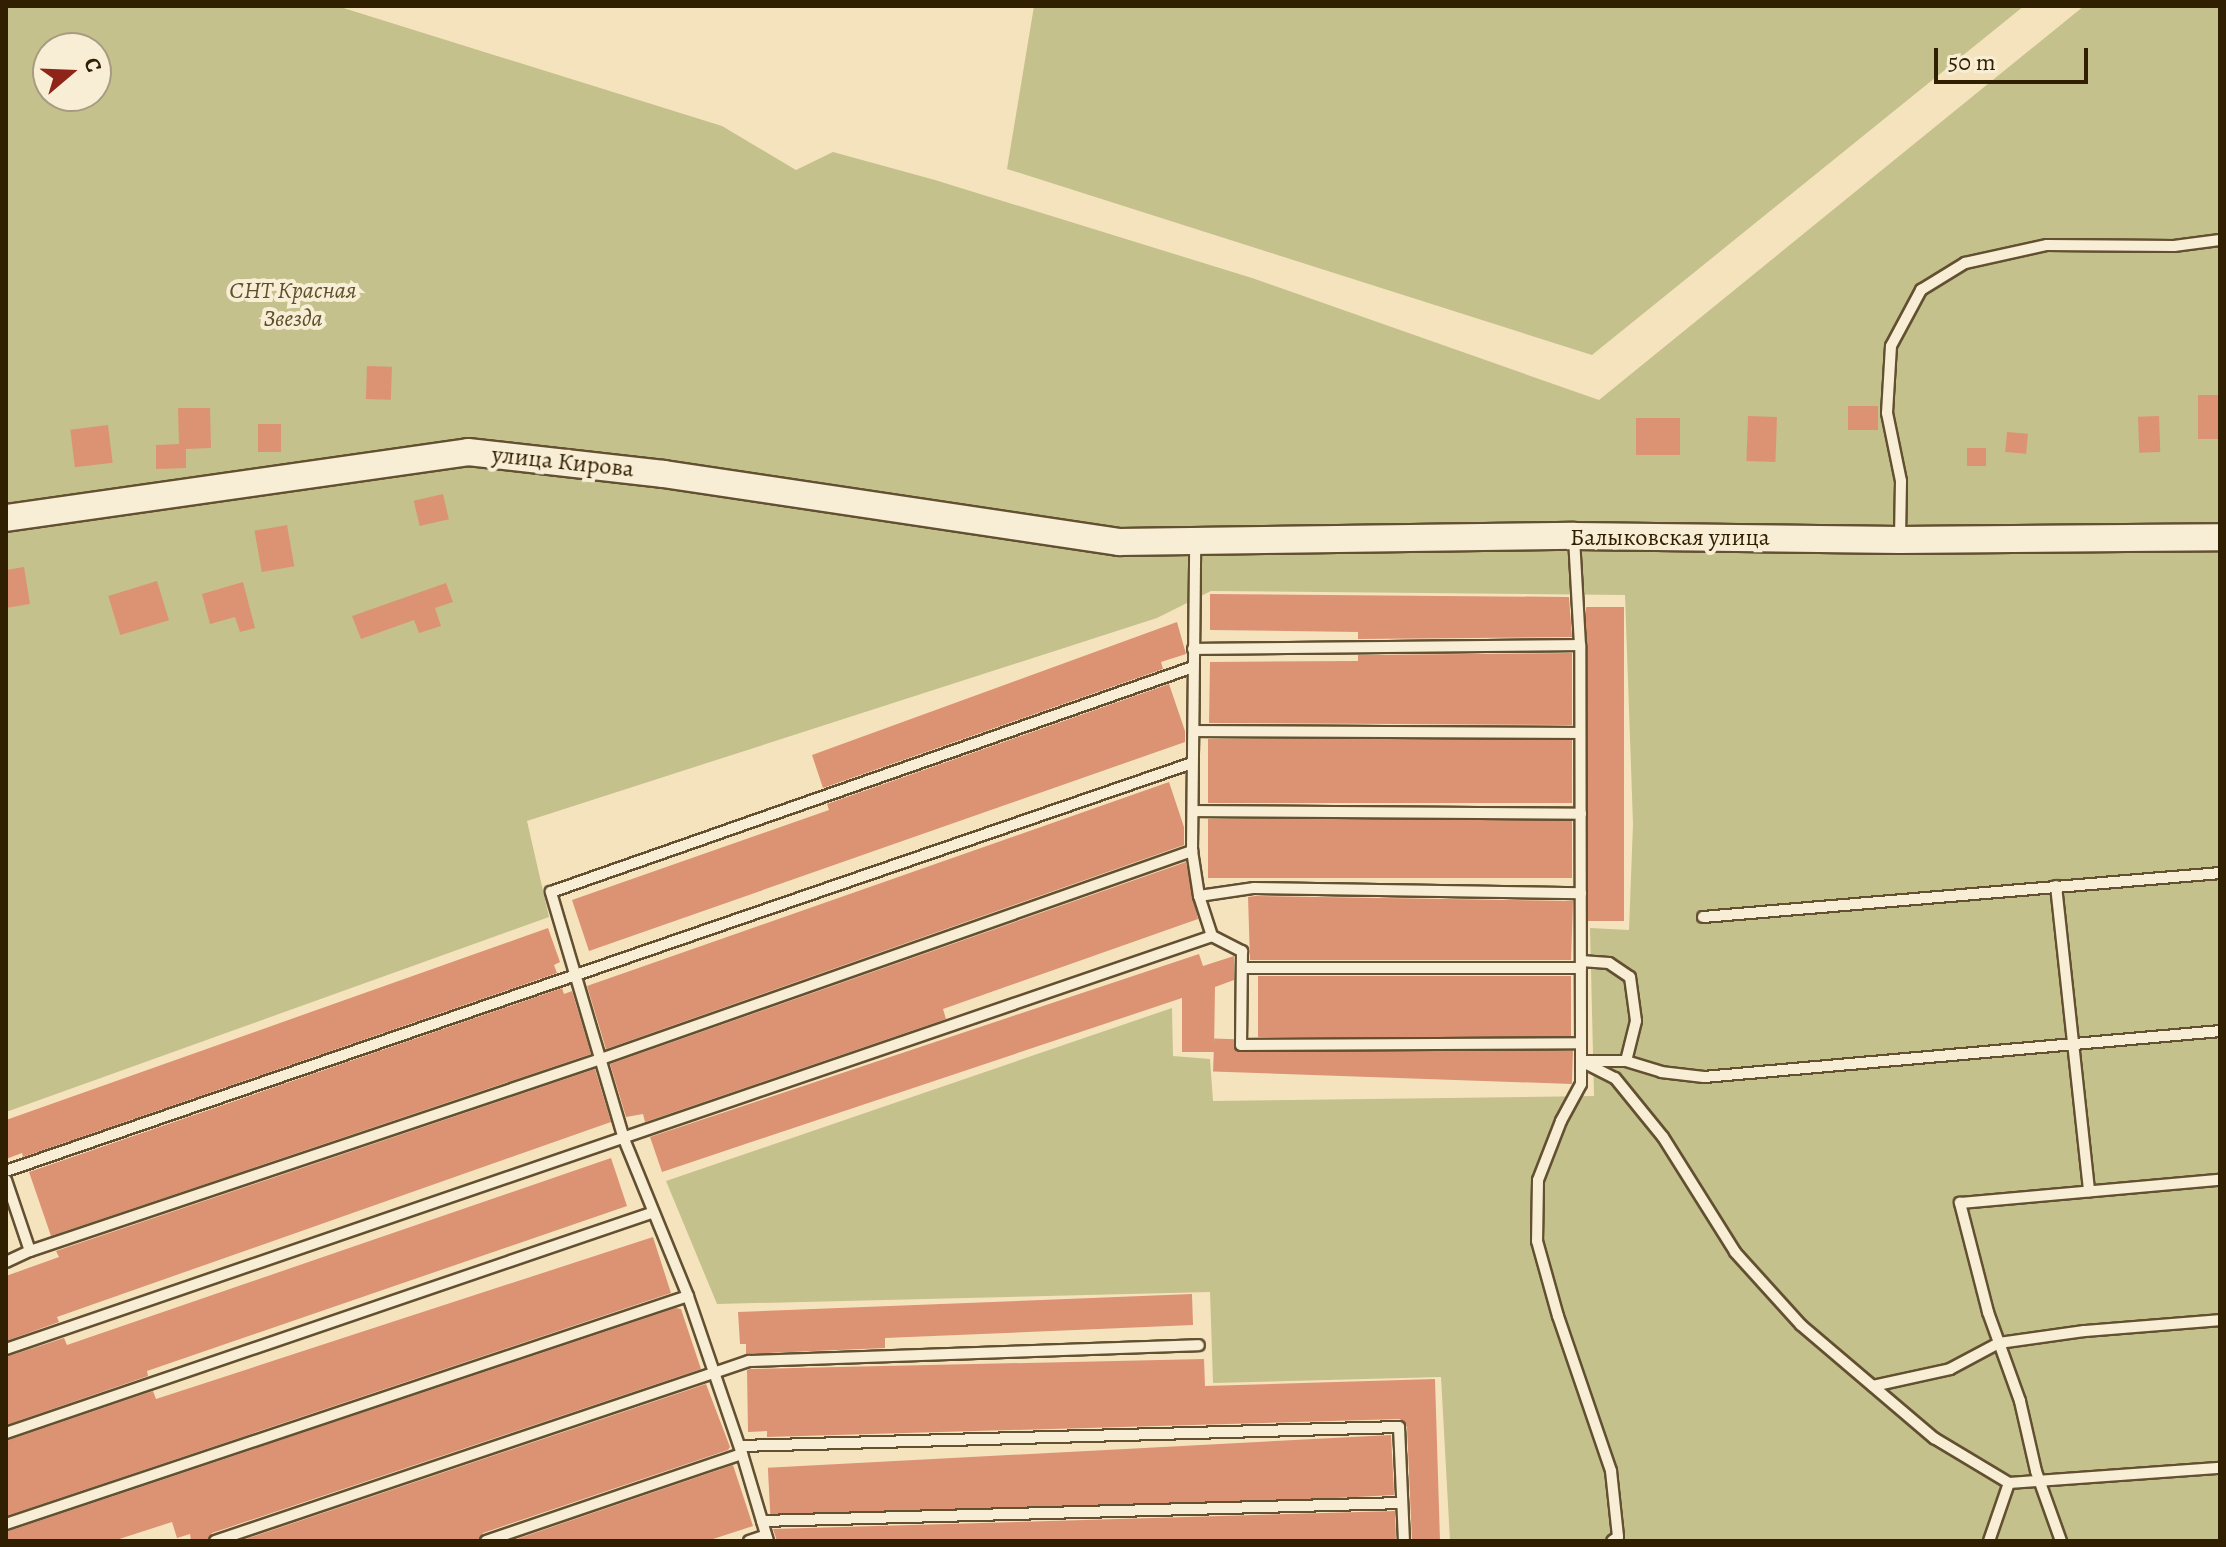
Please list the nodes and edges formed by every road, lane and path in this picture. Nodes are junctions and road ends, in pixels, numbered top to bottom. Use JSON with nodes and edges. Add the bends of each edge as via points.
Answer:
{"nodes":[{"id":1,"x":2220,"y":240,"type":"edge"},
{"id":2,"x":6,"y":518,"type":"edge"},
{"id":3,"x":1574,"y":536,"type":"junction"},
{"id":4,"x":2220,"y":537,"type":"edge"},
{"id":5,"x":1900,"y":540,"type":"junction"},
{"id":6,"x":1195,"y":541,"type":"junction"},
{"id":7,"x":1119,"y":542,"type":"joint"},
{"id":8,"x":1580,"y":645,"type":"junction"},
{"id":9,"x":1193,"y":649,"type":"junction"},
{"id":10,"x":1193,"y":667,"type":"junction"},
{"id":11,"x":1194,"y":731,"type":"junction"},
{"id":12,"x":1580,"y":733,"type":"junction"},
{"id":13,"x":1192,"y":763,"type":"junction"},
{"id":14,"x":1194,"y":811,"type":"junction"},
{"id":15,"x":1581,"y":814,"type":"junction"},
{"id":16,"x":1192,"y":851,"type":"junction"},
{"id":17,"x":2220,"y":873,"type":"edge"},
{"id":18,"x":2056,"y":886,"type":"junction"},
{"id":19,"x":1581,"y":893,"type":"junction"},
{"id":20,"x":1199,"y":896,"type":"junction"},
{"id":21,"x":1703,"y":917,"type":"dead end"},
{"id":22,"x":1212,"y":936,"type":"junction"},
{"id":23,"x":1581,"y":965,"type":"junction"},
{"id":24,"x":1242,"y":968,"type":"junction"},
{"id":25,"x":578,"y":976,"type":"junction"},
{"id":26,"x":2220,"y":1031,"type":"edge"},
{"id":27,"x":2074,"y":1042,"type":"junction"},
{"id":28,"x":1581,"y":1043,"type":"junction"},
{"id":29,"x":601,"y":1059,"type":"junction"},
{"id":30,"x":1581,"y":1061,"type":"junction"},
{"id":31,"x":1626,"y":1061,"type":"junction"},
{"id":32,"x":624,"y":1139,"type":"junction"},
{"id":33,"x":6,"y":1171,"type":"edge"},
{"id":34,"x":6,"y":1180,"type":"edge"},
{"id":35,"x":2220,"y":1180,"type":"edge"},
{"id":36,"x":2089,"y":1191,"type":"junction"},
{"id":37,"x":651,"y":1213,"type":"junction"},
{"id":38,"x":30,"y":1251,"type":"junction"},
{"id":39,"x":6,"y":1262,"type":"edge"},
{"id":40,"x":688,"y":1296,"type":"junction"},
{"id":41,"x":2220,"y":1320,"type":"edge"},
{"id":42,"x":1999,"y":1343,"type":"junction"},
{"id":43,"x":1199,"y":1345,"type":"dead end"},
{"id":44,"x":6,"y":1349,"type":"edge"},
{"id":45,"x":714,"y":1372,"type":"junction"},
{"id":46,"x":1873,"y":1386,"type":"junction"},
{"id":47,"x":6,"y":1433,"type":"edge"},
{"id":48,"x":741,"y":1450,"type":"junction"},
{"id":49,"x":2220,"y":1468,"type":"edge"},
{"id":50,"x":2040,"y":1480,"type":"junction"},
{"id":51,"x":2009,"y":1483,"type":"junction"},
{"id":52,"x":1402,"y":1503,"type":"junction"},
{"id":53,"x":762,"y":1521,"type":"junction"},
{"id":54,"x":6,"y":1524,"type":"edge"},
{"id":55,"x":767,"y":1538,"type":"edge"},
{"id":56,"x":215,"y":1541,"type":"edge"},
{"id":57,"x":486,"y":1541,"type":"edge"},
{"id":58,"x":749,"y":1541,"type":"edge"},
{"id":59,"x":1404,"y":1541,"type":"edge"},
{"id":60,"x":1612,"y":1541,"type":"edge"},
{"id":61,"x":1989,"y":1541,"type":"edge"},
{"id":62,"x":2061,"y":1541,"type":"edge"}],
"edges":[{"from":1,"to":5,"type":"lane","via":[[2174,246],[2047,245],[1965,263],[1921,290],[1891,346],[1887,413],[1901,481]]},
{"from":2,"to":7,"type":"street","name":"улица Кирова","via":[[468,452],[664,474]]},
{"from":3,"to":5,"type":"street","name":"Балыковская улица"},
{"from":3,"to":6,"type":"street","name":"Балыковская улица"},
{"from":3,"to":8,"type":"lane"},
{"from":4,"to":5,"type":"street","name":"Балыковская улица"},
{"from":6,"to":7,"type":"street","name":"Балыковская улица"},
{"from":6,"to":9,"type":"lane"},
{"from":8,"to":9,"type":"lane"},
{"from":8,"to":12,"type":"lane"},
{"from":9,"to":10,"type":"lane"},
{"from":10,"to":11,"type":"lane"},
{"from":10,"to":25,"type":"lane","via":[[551,892]]},
{"from":11,"to":12,"type":"lane"},
{"from":11,"to":13,"type":"lane"},
{"from":12,"to":15,"type":"lane"},
{"from":13,"to":14,"type":"lane"},
{"from":13,"to":25,"type":"lane"},
{"from":14,"to":15,"type":"lane"},
{"from":14,"to":16,"type":"lane"},
{"from":15,"to":19,"type":"lane"},
{"from":16,"to":20,"type":"lane"},
{"from":16,"to":29,"type":"lane"},
{"from":17,"to":18,"type":"lane"},
{"from":18,"to":21,"type":"lane"},
{"from":18,"to":27,"type":"lane"},
{"from":19,"to":20,"type":"lane","via":[[1254,888]]},
{"from":19,"to":23,"type":"lane"},
{"from":20,"to":22,"type":"lane"},
{"from":22,"to":24,"type":"lane","via":[[1242,951]]},
{"from":22,"to":32,"type":"lane"},
{"from":23,"to":24,"type":"lane"},
{"from":23,"to":28,"type":"lane"},
{"from":23,"to":31,"type":"lane","via":[[1609,963],[1630,977],[1636,1021]]},
{"from":24,"to":28,"type":"lane","via":[[1241,1045]]},
{"from":25,"to":29,"type":"lane"},
{"from":25,"to":33,"type":"lane"},
{"from":26,"to":27,"type":"lane"},
{"from":27,"to":31,"type":"lane","via":[[1704,1077]]},
{"from":27,"to":36,"type":"lane"},
{"from":28,"to":30,"type":"lane"},
{"from":29,"to":32,"type":"lane"},
{"from":29,"to":38,"type":"lane"},
{"from":30,"to":31,"type":"lane"},
{"from":30,"to":46,"type":"lane","via":[[1615,1078],[1663,1137],[1735,1252],[1801,1325]]},
{"from":30,"to":60,"type":"lane","via":[[1581,1084],[1538,1180],[1537,1241],[1611,1471],[1618,1537]]},
{"from":32,"to":37,"type":"lane"},
{"from":32,"to":44,"type":"lane"},
{"from":34,"to":38,"type":"lane"},
{"from":35,"to":36,"type":"lane"},
{"from":36,"to":42,"type":"lane","via":[[1960,1203]]},
{"from":37,"to":40,"type":"lane"},
{"from":37,"to":47,"type":"lane"},
{"from":38,"to":39,"type":"lane"},
{"from":40,"to":45,"type":"lane"},
{"from":40,"to":54,"type":"lane"},
{"from":41,"to":42,"type":"lane"},
{"from":42,"to":46,"type":"lane","via":[[1950,1369]]},
{"from":42,"to":50,"type":"lane"},
{"from":43,"to":45,"type":"lane","via":[[749,1361]]},
{"from":45,"to":48,"type":"lane"},
{"from":45,"to":56,"type":"lane"},
{"from":46,"to":51,"type":"lane","via":[[1934,1438]]},
{"from":48,"to":52,"type":"lane","via":[[1399,1427]]},
{"from":48,"to":53,"type":"lane"},
{"from":48,"to":57,"type":"lane"},
{"from":49,"to":50,"type":"lane"},
{"from":50,"to":51,"type":"lane"},
{"from":50,"to":62,"type":"lane"},
{"from":51,"to":61,"type":"lane"},
{"from":52,"to":53,"type":"lane"},
{"from":52,"to":59,"type":"lane"},
{"from":53,"to":55,"type":"lane"},
{"from":55,"to":58,"type":"lane"}]}
